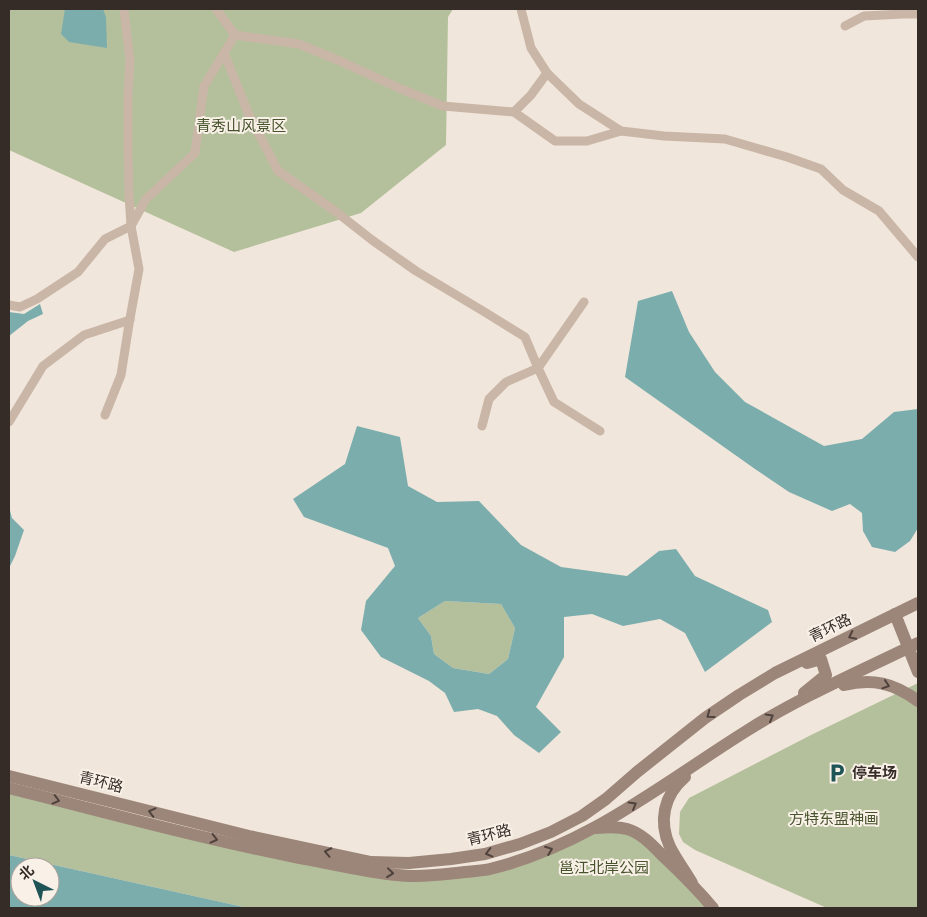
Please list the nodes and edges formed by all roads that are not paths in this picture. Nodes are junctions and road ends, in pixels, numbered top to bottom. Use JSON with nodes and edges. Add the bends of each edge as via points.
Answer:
{"nodes":[{"id":1,"x":124,"y":9,"type":"edge"},
{"id":2,"x":216,"y":9,"type":"edge"},
{"id":3,"x":521,"y":9,"type":"edge"},
{"id":4,"x":918,"y":14,"type":"edge"},
{"id":5,"x":845,"y":26,"type":"dead end"},
{"id":6,"x":235,"y":35,"type":"junction"},
{"id":7,"x":224,"y":54,"type":"junction"},
{"id":8,"x":547,"y":73,"type":"junction"},
{"id":9,"x":514,"y":112,"type":"junction"},
{"id":10,"x":621,"y":132,"type":"junction"},
{"id":11,"x":131,"y":226,"type":"junction"},
{"id":12,"x":918,"y":257,"type":"edge"},
{"id":13,"x":584,"y":302,"type":"dead end"},
{"id":14,"x":9,"y":305,"type":"edge"},
{"id":15,"x":130,"y":320,"type":"junction"},
{"id":16,"x":538,"y":368,"type":"junction"},
{"id":17,"x":105,"y":414,"type":"dead end"},
{"id":18,"x":9,"y":422,"type":"edge"},
{"id":19,"x":482,"y":426,"type":"dead end"},
{"id":20,"x":600,"y":431,"type":"dead end"},
{"id":21,"x":918,"y":603,"type":"edge"},
{"id":22,"x":895,"y":614,"type":"junction"},
{"id":23,"x":914,"y":645,"type":"edge"},
{"id":24,"x":918,"y":672,"type":"edge"},
{"id":25,"x":775,"y":673,"type":"junction"},
{"id":26,"x":822,"y":690,"type":"junction"},
{"id":27,"x":918,"y":701,"type":"edge"},
{"id":28,"x":789,"y":706,"type":"junction"},
{"id":29,"x":720,"y":748,"type":"junction"},
{"id":30,"x":9,"y":776,"type":"edge"},
{"id":31,"x":9,"y":788,"type":"edge"},
{"id":32,"x":591,"y":829,"type":"junction"},
{"id":33,"x":692,"y":883,"type":"junction"},
{"id":34,"x":713,"y":908,"type":"edge"}],
"edges":[{"from":1,"to":11,"type":"street","via":[[130,61],[128,150]]},
{"from":2,"to":6,"type":"street"},
{"from":3,"to":8,"type":"street","via":[[531,48]]},
{"from":4,"to":5,"type":"street","via":[[864,16]]},
{"from":6,"to":7,"type":"street"},
{"from":6,"to":9,"type":"street","via":[[299,44],[443,106]]},
{"from":7,"to":11,"type":"street","via":[[204,86],[195,153],[146,199]]},
{"from":7,"to":16,"type":"street","via":[[249,115],[278,171],[416,271],[524,337]]},
{"from":8,"to":9,"type":"street"},
{"from":8,"to":10,"type":"street","via":[[579,104]]},
{"from":9,"to":10,"type":"street","via":[[555,141],[587,141]]},
{"from":10,"to":12,"type":"street","via":[[725,138],[821,169],[843,190],[879,211]]},
{"from":11,"to":14,"type":"street","via":[[105,238],[78,272],[37,299],[20,307]]},
{"from":11,"to":15,"type":"street","via":[[139,269]]},
{"from":13,"to":16,"type":"street"},
{"from":15,"to":17,"type":"street","via":[[121,375]]},
{"from":15,"to":18,"type":"street","via":[[84,335],[43,366]]},
{"from":16,"to":19,"type":"street","via":[[506,382],[489,399]]},
{"from":16,"to":20,"type":"street","via":[[554,402]]},
{"from":21,"to":22,"type":"main road","name":"青环路"},
{"from":22,"to":23,"type":"main road"},
{"from":22,"to":25,"type":"main road","name":"青环路","one_way":true},
{"from":23,"to":24,"type":"main road"},
{"from":23,"to":26,"type":"main road","name":"青环路"},
{"from":25,"to":28,"type":"main road","via":[[822,659],[826,675]]},
{"from":25,"to":30,"type":"main road","name":"青环路","one_way":true,"via":[[705,718],[582,816],[520,844],[452,860],[371,862],[248,836]]},
{"from":26,"to":27,"type":"main road","one_way":true,"via":[[854,682],[882,682]]},
{"from":26,"to":28,"type":"main road","name":"青环路"},
{"from":29,"to":28,"type":"main road","name":"青环路","one_way":true},
{"from":32,"to":29,"type":"main road","name":"青环路","one_way":true},
{"from":29,"to":33,"type":"main road","via":[[678,783],[666,806],[665,832]]},
{"from":31,"to":32,"type":"main road","name":"青环路","one_way":true,"via":[[246,847],[366,871],[412,876],[487,869],[541,853]]},
{"from":32,"to":33,"type":"main road","via":[[608,827],[637,833]]},
{"from":33,"to":34,"type":"main road"}]}
